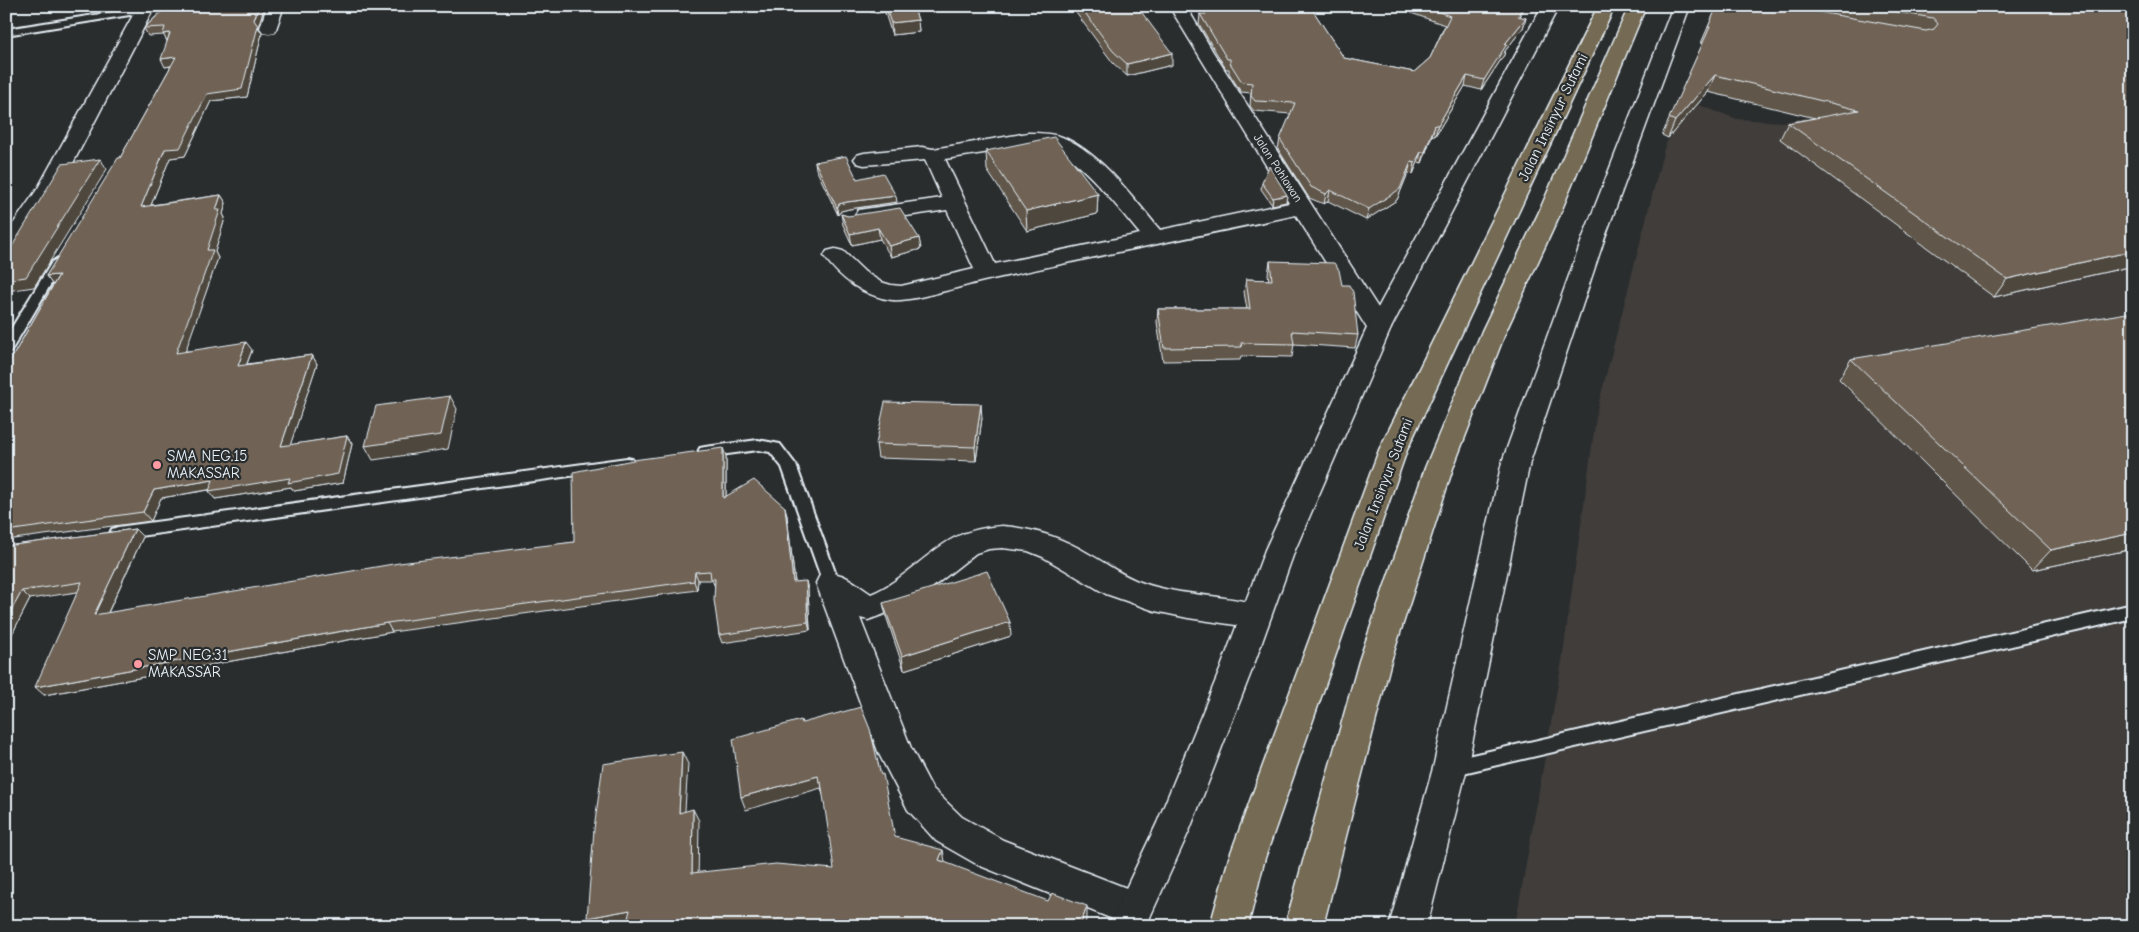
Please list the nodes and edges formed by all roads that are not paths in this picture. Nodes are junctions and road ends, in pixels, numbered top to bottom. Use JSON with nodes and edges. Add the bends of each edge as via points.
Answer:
{"nodes":[{"id":1,"x":276,"y":6,"type":"edge"},
{"id":2,"x":1177,"y":6,"type":"edge"},
{"id":3,"x":1551,"y":6,"type":"edge"},
{"id":4,"x":1607,"y":6,"type":"edge"},
{"id":5,"x":1638,"y":6,"type":"edge"},
{"id":6,"x":1682,"y":6,"type":"edge"},
{"id":7,"x":146,"y":8,"type":"edge"},
{"id":8,"x":270,"y":28,"type":"dead end"},
{"id":9,"x":6,"y":32,"type":"edge"},
{"id":10,"x":933,"y":155,"type":"junction"},
{"id":11,"x":864,"y":159,"type":"dead end"},
{"id":12,"x":953,"y":203,"type":"junction"},
{"id":13,"x":1303,"y":207,"type":"junction"},
{"id":14,"x":849,"y":218,"type":"edge"},
{"id":15,"x":1155,"y":238,"type":"junction"},
{"id":16,"x":67,"y":248,"type":"edge"},
{"id":17,"x":6,"y":251,"type":"edge"},
{"id":18,"x":835,"y":256,"type":"dead end"},
{"id":19,"x":987,"y":272,"type":"junction"},
{"id":20,"x":1379,"y":328,"type":"junction"},
{"id":21,"x":6,"y":348,"type":"edge"},
{"id":22,"x":688,"y":454,"type":"edge"},
{"id":23,"x":639,"y":461,"type":"edge"},
{"id":24,"x":105,"y":535,"type":"edge"},
{"id":25,"x":831,"y":583,"type":"junction"},
{"id":26,"x":2133,"y":611,"type":"edge"},
{"id":27,"x":1256,"y":616,"type":"junction"},
{"id":28,"x":1450,"y":768,"type":"junction"},
{"id":29,"x":1131,"y":917,"type":"edge"},
{"id":30,"x":1229,"y":926,"type":"edge"},
{"id":31,"x":1304,"y":926,"type":"edge"},
{"id":32,"x":1408,"y":926,"type":"edge"}],
"edges":[{"from":1,"to":8,"type":"street"},
{"from":2,"to":13,"type":"street","name":"Jalan Pahlawan"},
{"from":3,"to":20,"type":"street"},
{"from":4,"to":30,"type":"highway","name":"Jalan Insinyur Sutami","via":[[1393,450],[1247,858]]},
{"from":5,"to":31,"type":"highway","name":"Jalan Insinyur Sutami","via":[[1549,214],[1494,331],[1439,468],[1375,661]]},
{"from":6,"to":28,"type":"street","via":[[1594,237],[1516,462]]},
{"from":7,"to":9,"type":"lane"},
{"from":7,"to":17,"type":"street","via":[[49,188]]},
{"from":10,"to":11,"type":"street","via":[[922,153]]},
{"from":10,"to":12,"type":"street"},
{"from":10,"to":15,"type":"street","via":[[1025,140],[1055,141],[1086,162]]},
{"from":12,"to":14,"type":"street"},
{"from":12,"to":19,"type":"street"},
{"from":13,"to":15,"type":"street"},
{"from":13,"to":20,"type":"street","name":"Jalan Pahlawan"},
{"from":15,"to":19,"type":"street"},
{"from":16,"to":21,"type":"lane"},
{"from":18,"to":19,"type":"street","via":[[848,271],[870,287],[890,293],[902,293]]},
{"from":20,"to":27,"type":"street","via":[[1280,550]]},
{"from":22,"to":25,"type":"lane","via":[[758,445],[775,448],[789,465]]},
{"from":23,"to":24,"type":"lane"},
{"from":25,"to":27,"type":"street","via":[[868,608],[903,593],[964,546],[991,537],[1016,537],[1050,548],[1100,577],[1155,599]]},
{"from":25,"to":29,"type":"street","via":[[896,754],[920,799],[949,829],[991,853]]},
{"from":26,"to":28,"type":"lane"},
{"from":27,"to":29,"type":"street","via":[[1172,829]]},
{"from":28,"to":32,"type":"street"}]}
